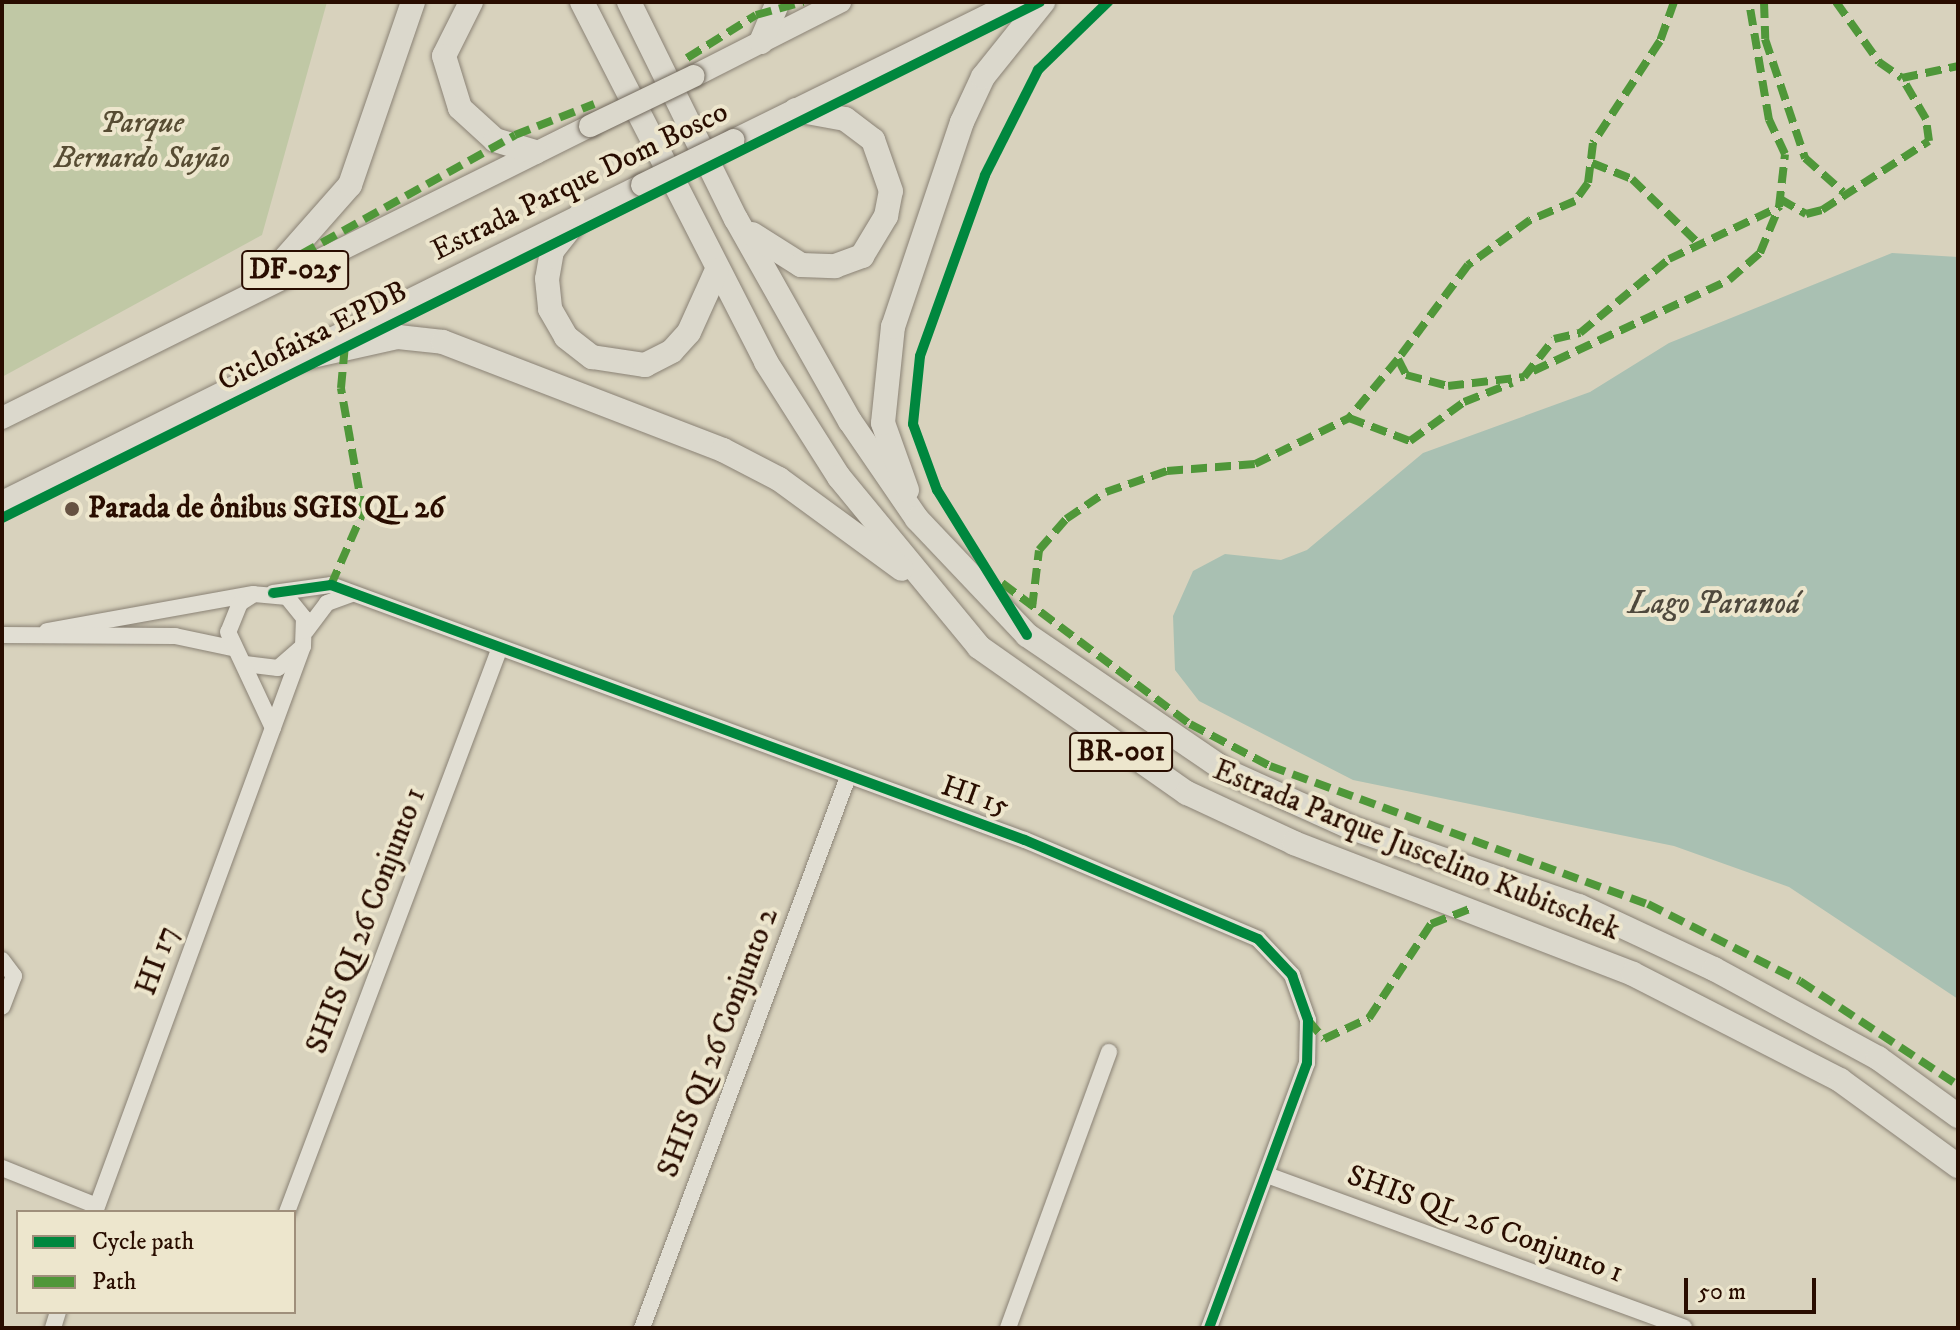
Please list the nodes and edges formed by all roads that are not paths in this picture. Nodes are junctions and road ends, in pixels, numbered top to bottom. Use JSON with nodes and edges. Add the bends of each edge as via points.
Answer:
{"nodes":[{"id":1,"x":413,"y":2,"type":"edge"},
{"id":2,"x":471,"y":2,"type":"edge"},
{"id":3,"x":575,"y":2,"type":"edge"},
{"id":4,"x":582,"y":2,"type":"edge"},
{"id":5,"x":629,"y":2,"type":"edge"},
{"id":6,"x":778,"y":2,"type":"edge"},
{"id":7,"x":840,"y":2,"type":"edge"},
{"id":8,"x":1014,"y":2,"type":"edge"},
{"id":9,"x":1043,"y":2,"type":"edge"},
{"id":10,"x":640,"y":14,"type":"edge"},
{"id":11,"x":598,"y":34,"type":"junction"},
{"id":12,"x":761,"y":42,"type":"junction"},
{"id":13,"x":796,"y":110,"type":"junction"},
{"id":14,"x":535,"y":152,"type":"junction"},
{"id":15,"x":582,"y":213,"type":"junction"},
{"id":16,"x":736,"y":219,"type":"junction"},
{"id":17,"x":717,"y":270,"type":"junction"},
{"id":18,"x":260,"y":287,"type":"junction"},
{"id":19,"x":285,"y":362,"type":"junction"},
{"id":20,"x":2,"y":418,"type":"edge"},
{"id":21,"x":2,"y":502,"type":"edge"},
{"id":22,"x":917,"y":519,"type":"junction"},
{"id":23,"x":913,"y":575,"type":"junction"},
{"id":24,"x":273,"y":593,"type":"junction"},
{"id":25,"x":254,"y":594,"type":"junction"},
{"id":26,"x":352,"y":594,"type":"junction"},
{"id":27,"x":2,"y":635,"type":"edge"},
{"id":28,"x":28,"y":636,"type":"junction"},
{"id":29,"x":304,"y":638,"type":"junction"},
{"id":30,"x":232,"y":648,"type":"junction"},
{"id":31,"x":499,"y":650,"type":"junction"},
{"id":32,"x":245,"y":664,"type":"junction"},
{"id":33,"x":273,"y":728,"type":"junction"},
{"id":34,"x":848,"y":777,"type":"junction"},
{"id":35,"x":2,"y":960,"type":"edge"},
{"id":36,"x":2,"y":1007,"type":"edge"},
{"id":37,"x":1109,"y":1052,"type":"dead end"},
{"id":38,"x":1958,"y":1116,"type":"edge"},
{"id":39,"x":1958,"y":1166,"type":"edge"},
{"id":40,"x":2,"y":1168,"type":"edge"},
{"id":41,"x":1267,"y":1175,"type":"junction"},
{"id":42,"x":96,"y":1209,"type":"edge"},
{"id":43,"x":288,"y":1210,"type":"edge"},
{"id":44,"x":642,"y":1328,"type":"edge"},
{"id":45,"x":1008,"y":1328,"type":"edge"},
{"id":46,"x":1209,"y":1328,"type":"edge"},
{"id":47,"x":1684,"y":1328,"type":"edge"}],
"edges":[{"from":1,"to":18,"type":"highway","via":[[350,185]]},
{"from":2,"to":14,"type":"highway","via":[[444,56],[460,108],[495,140]]},
{"from":3,"to":11,"type":"highway"},
{"from":4,"to":11,"type":"highway","name":"Estrada Parque Juscelino Kubitschek","number":"BR-001"},
{"from":5,"to":10,"type":"highway","name":"Estrada Parque Juscelino Kubitschek","number":"BR-001"},
{"from":6,"to":12,"type":"highway"},
{"from":7,"to":12,"type":"main road","name":"Estrada Parque Dom Bosco","number":"DF-025"},
{"from":8,"to":13,"type":"main road","name":"Estrada Parque Dom Bosco","number":"DF-025"},
{"from":9,"to":22,"type":"highway","via":[[983,77],[962,122],[884,361],[883,423]]},
{"from":10,"to":16,"type":"highway","name":"Estrada Parque Juscelino Kubitschek","number":"BR-001"},
{"from":11,"to":17,"type":"highway","name":"Estrada Parque Juscelino Kubitschek","number":"BR-001"},
{"from":12,"to":14,"type":"main road","name":"Estrada Parque Dom Bosco","number":"DF-025","bridge":true},
{"from":13,"to":15,"type":"main road","name":"Estrada Parque Dom Bosco","number":"DF-025","bridge":true},
{"from":13,"to":16,"type":"highway","via":[[845,119],[873,140],[891,191],[875,240],[862,256],[835,266],[801,265],[775,254]]},
{"from":14,"to":18,"type":"main road","name":"Estrada Parque Dom Bosco","number":"DF-025"},
{"from":15,"to":17,"type":"highway","via":[[552,251],[547,279],[560,328],[592,357],[645,365],[672,351],[689,332]]},
{"from":15,"to":19,"type":"main road","name":"Estrada Parque Dom Bosco","number":"DF-025"},
{"from":16,"to":22,"type":"highway","name":"Estrada Parque Juscelino Kubitschek","number":"BR-001","via":[[850,421]]},
{"from":17,"to":23,"type":"highway","name":"Estrada Parque Juscelino Kubitschek","number":"BR-001","via":[[839,477]]},
{"from":18,"to":20,"type":"main road","name":"Estrada Parque Dom Bosco","number":"DF-025"},
{"from":19,"to":21,"type":"main road","name":"Estrada Parque Dom Bosco","number":"DF-025"},
{"from":19,"to":23,"type":"highway","via":[[398,337],[443,342],[723,450],[779,479]]},
{"from":22,"to":38,"type":"highway","name":"Estrada Parque Juscelino Kubitschek","number":"BR-001","via":[[1027,635],[1226,771],[1352,828],[1579,906],[1714,969],[1878,1058]]},
{"from":23,"to":39,"type":"highway","name":"Estrada Parque Juscelino Kubitschek","number":"BR-001","via":[[979,647],[1187,793],[1294,843],[1633,974],[1840,1080]]},
{"from":24,"to":25,"type":"street"},
{"from":24,"to":26,"type":"street","name":"HI 15","via":[[318,582]]},
{"from":24,"to":29,"type":"street","via":[[297,606]]},
{"from":25,"to":28,"type":"street"},
{"from":25,"to":30,"type":"street","via":[[231,616]]},
{"from":26,"to":29,"type":"street","via":[[327,603]]},
{"from":26,"to":31,"type":"street","name":"HI 15"},
{"from":27,"to":28,"type":"street"},
{"from":28,"to":30,"type":"street","via":[[188,637]]},
{"from":29,"to":32,"type":"street","via":[[278,668]]},
{"from":29,"to":33,"type":"street","name":"HI 17"},
{"from":30,"to":32,"type":"street"},
{"from":31,"to":34,"type":"street","name":"HI 15"},
{"from":31,"to":43,"type":"street","name":"SHIS QI 26 Conjunto 1"},
{"from":32,"to":33,"type":"street"},
{"from":33,"to":42,"type":"street","name":"HI 17"},
{"from":34,"to":41,"type":"street","name":"HI 15","via":[[1040,846],[1258,939],[1292,975],[1308,1020],[1307,1063]]},
{"from":34,"to":44,"type":"street","name":"SHIS QI 26 Conjunto 2"},
{"from":35,"to":36,"type":"street","via":[[14,976]]},
{"from":37,"to":45,"type":"street"},
{"from":40,"to":42,"type":"street"},
{"from":41,"to":46,"type":"street","name":"HI 15"},
{"from":41,"to":47,"type":"street","name":"SHIS QL 26 Conjunto 1"}]}
